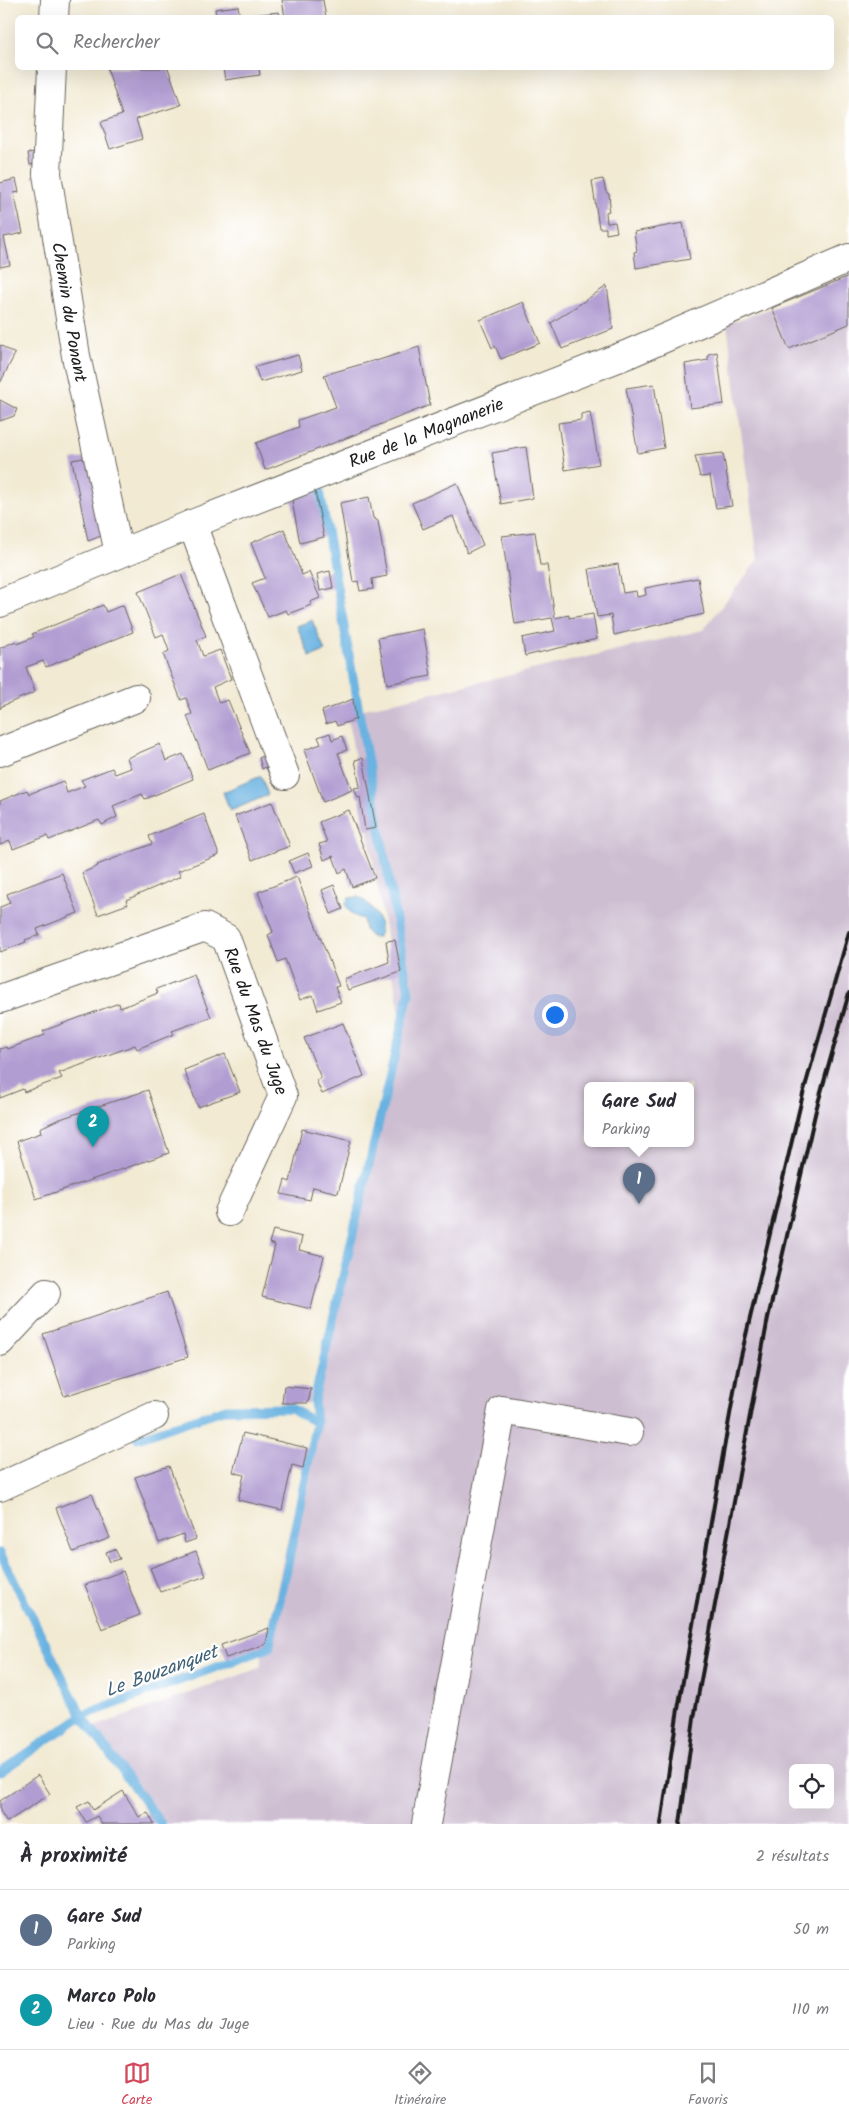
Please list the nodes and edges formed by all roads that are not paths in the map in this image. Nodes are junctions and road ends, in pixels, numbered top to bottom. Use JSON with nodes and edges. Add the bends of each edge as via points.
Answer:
{"nodes":[{"id":1,"x":55,"y":0,"type":"edge"},
{"id":2,"x":54,"y":15,"type":"edge"},
{"id":3,"x":52,"y":70,"type":"edge"},
{"id":4,"x":849,"y":258,"type":"edge"},
{"id":5,"x":192,"y":524,"type":"junction"},
{"id":6,"x":119,"y":553,"type":"junction"},
{"id":7,"x":0,"y":603,"type":"edge"},
{"id":8,"x":136,"y":698,"type":"dead end"},
{"id":9,"x":0,"y":752,"type":"edge"},
{"id":10,"x":285,"y":775,"type":"dead end"},
{"id":11,"x":0,"y":999,"type":"edge"},
{"id":12,"x":229,"y":1212,"type":"dead end"},
{"id":13,"x":46,"y":1292,"type":"dead end"},
{"id":14,"x":0,"y":1342,"type":"edge"},
{"id":15,"x":154,"y":1416,"type":"dead end"},
{"id":16,"x":629,"y":1432,"type":"dead end"},
{"id":17,"x":0,"y":1487,"type":"edge"},
{"id":18,"x":426,"y":1824,"type":"edge"}],
"edges":[{"from":1,"to":2,"type":"street"},
{"from":3,"to":6,"type":"street","name":"Chemin du Ponant","via":[[47,174],[76,356]]},
{"from":4,"to":5,"type":"street","name":"Rue de la Magnanerie","via":[[628,354]]},
{"from":5,"to":6,"type":"street","name":"Rue de la Magnanerie"},
{"from":5,"to":10,"type":"street"},
{"from":6,"to":7,"type":"street","name":"Rue de la Magnanerie"},
{"from":8,"to":9,"type":"street"},
{"from":11,"to":12,"type":"street","name":"Rue du Mas du Juge","via":[[205,928],[226,938],[283,1096]]},
{"from":13,"to":14,"type":"street"},
{"from":15,"to":17,"type":"street"},
{"from":16,"to":18,"type":"street","via":[[502,1410]]}]}
